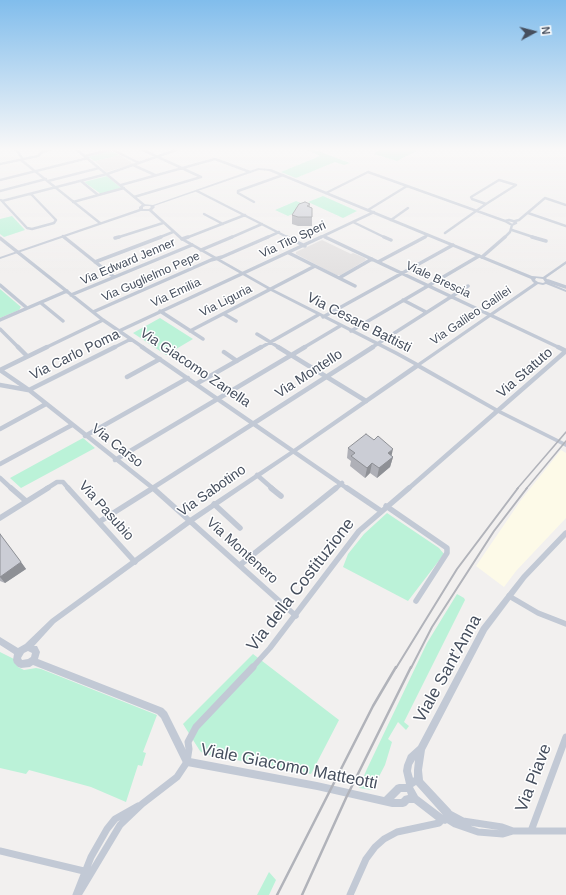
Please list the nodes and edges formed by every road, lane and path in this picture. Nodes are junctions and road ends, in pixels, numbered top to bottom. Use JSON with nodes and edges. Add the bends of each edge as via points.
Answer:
{"nodes":[{"id":1,"x":40,"y":192,"type":"edge"},
{"id":2,"x":61,"y":192,"type":"edge"},
{"id":3,"x":94,"y":192,"type":"edge"},
{"id":4,"x":110,"y":192,"type":"edge"},
{"id":5,"x":128,"y":192,"type":"edge"},
{"id":6,"x":152,"y":192,"type":"edge"},
{"id":7,"x":195,"y":192,"type":"edge"},
{"id":8,"x":199,"y":192,"type":"edge"},
{"id":9,"x":239,"y":192,"type":"edge"},
{"id":10,"x":323,"y":192,"type":"edge"},
{"id":11,"x":398,"y":192,"type":"edge"},
{"id":12,"x":423,"y":192,"type":"edge"},
{"id":13,"x":480,"y":192,"type":"edge"},
{"id":14,"x":506,"y":192,"type":"edge"},
{"id":15,"x":326,"y":193,"type":"joint"},
{"id":16,"x":31,"y":194,"type":"junction"},
{"id":17,"x":98,"y":195,"type":"junction"},
{"id":18,"x":134,"y":197,"type":"junction"},
{"id":19,"x":1,"y":200,"type":"edge"},
{"id":20,"x":73,"y":202,"type":"junction"},
{"id":21,"x":254,"y":202,"type":"dead end"},
{"id":22,"x":486,"y":204,"type":"junction"},
{"id":23,"x":144,"y":205,"type":"junction"},
{"id":24,"x":566,"y":205,"type":"edge"},
{"id":25,"x":151,"y":208,"type":"junction"},
{"id":26,"x":408,"y":208,"type":"dead end"},
{"id":27,"x":141,"y":210,"type":"junction"},
{"id":28,"x":368,"y":210,"type":"junction"},
{"id":29,"x":475,"y":210,"type":"junction"},
{"id":30,"x":374,"y":212,"type":"junction"},
{"id":31,"x":528,"y":213,"type":"junction"},
{"id":32,"x":204,"y":214,"type":"dead end"},
{"id":33,"x":245,"y":215,"type":"junction"},
{"id":34,"x":391,"y":220,"type":"junction"},
{"id":35,"x":506,"y":221,"type":"junction"},
{"id":36,"x":515,"y":221,"type":"junction"},
{"id":37,"x":353,"y":222,"type":"junction"},
{"id":38,"x":100,"y":223,"type":"junction"},
{"id":39,"x":164,"y":223,"type":"junction"},
{"id":40,"x":223,"y":224,"type":"junction"},
{"id":41,"x":262,"y":224,"type":"junction"},
{"id":42,"x":512,"y":225,"type":"junction"},
{"id":43,"x":566,"y":226,"type":"edge"},
{"id":44,"x":512,"y":230,"type":"junction"},
{"id":45,"x":173,"y":232,"type":"junction"},
{"id":46,"x":279,"y":232,"type":"junction"},
{"id":47,"x":445,"y":233,"type":"dead end"},
{"id":48,"x":428,"y":235,"type":"junction"},
{"id":49,"x":62,"y":236,"type":"junction"},
{"id":50,"x":324,"y":236,"type":"junction"},
{"id":51,"x":0,"y":238,"type":"edge"},
{"id":52,"x":115,"y":238,"type":"dead end"},
{"id":53,"x":182,"y":239,"type":"junction"},
{"id":54,"x":391,"y":240,"type":"dead end"},
{"id":55,"x":546,"y":241,"type":"dead end"},
{"id":56,"x":192,"y":245,"type":"junction"},
{"id":57,"x":453,"y":245,"type":"junction"},
{"id":58,"x":305,"y":246,"type":"junction"},
{"id":59,"x":200,"y":250,"type":"junction"},
{"id":60,"x":17,"y":252,"type":"junction"},
{"id":61,"x":289,"y":253,"type":"junction"},
{"id":62,"x":480,"y":256,"type":"junction"},
{"id":63,"x":0,"y":258,"type":"edge"},
{"id":64,"x":216,"y":258,"type":"junction"},
{"id":65,"x":372,"y":259,"type":"junction"},
{"id":66,"x":95,"y":262,"type":"junction"},
{"id":67,"x":378,"y":262,"type":"junction"},
{"id":68,"x":566,"y":262,"type":"edge"},
{"id":69,"x":315,"y":266,"type":"junction"},
{"id":70,"x":242,"y":273,"type":"junction"},
{"id":71,"x":402,"y":273,"type":"junction"},
{"id":72,"x":114,"y":277,"type":"junction"},
{"id":73,"x":339,"y":278,"type":"junction"},
{"id":74,"x":533,"y":278,"type":"junction"},
{"id":75,"x":544,"y":278,"type":"junction"},
{"id":76,"x":547,"y":282,"type":"junction"},
{"id":77,"x":537,"y":283,"type":"junction"},
{"id":78,"x":0,"y":285,"type":"edge"},
{"id":79,"x":355,"y":286,"type":"dead end"},
{"id":80,"x":428,"y":286,"type":"junction"},
{"id":81,"x":468,"y":286,"type":"dead end"},
{"id":82,"x":566,"y":288,"type":"edge"},
{"id":83,"x":270,"y":290,"type":"junction"},
{"id":84,"x":67,"y":291,"type":"junction"},
{"id":85,"x":566,"y":292,"type":"edge"},
{"id":86,"x":71,"y":295,"type":"junction"},
{"id":87,"x":451,"y":297,"type":"junction"},
{"id":88,"x":403,"y":300,"type":"junction"},
{"id":89,"x":41,"y":302,"type":"junction"},
{"id":90,"x":27,"y":308,"type":"junction"},
{"id":91,"x":160,"y":311,"type":"junction"},
{"id":92,"x":93,"y":312,"type":"junction"},
{"id":93,"x":426,"y":312,"type":"junction"},
{"id":94,"x":224,"y":314,"type":"junction"},
{"id":95,"x":490,"y":315,"type":"junction"},
{"id":96,"x":321,"y":316,"type":"junction"},
{"id":97,"x":0,"y":320,"type":"edge"},
{"id":98,"x":103,"y":320,"type":"junction"},
{"id":99,"x":63,"y":321,"type":"dead end"},
{"id":100,"x":236,"y":321,"type":"dead end"},
{"id":101,"x":340,"y":326,"type":"junction"},
{"id":102,"x":0,"y":330,"type":"edge"},
{"id":103,"x":119,"y":331,"type":"junction"},
{"id":104,"x":190,"y":331,"type":"junction"},
{"id":105,"x":351,"y":331,"type":"junction"},
{"id":106,"x":257,"y":334,"type":"dead end"},
{"id":107,"x":131,"y":339,"type":"junction"},
{"id":108,"x":203,"y":339,"type":"dead end"},
{"id":109,"x":270,"y":342,"type":"junction"},
{"id":110,"x":377,"y":344,"type":"junction"},
{"id":111,"x":566,"y":351,"type":"edge"},
{"id":112,"x":224,"y":352,"type":"dead end"},
{"id":113,"x":291,"y":355,"type":"junction"},
{"id":114,"x":27,"y":356,"type":"junction"},
{"id":115,"x":160,"y":359,"type":"junction"},
{"id":116,"x":237,"y":361,"type":"junction"},
{"id":117,"x":417,"y":365,"type":"junction"},
{"id":118,"x":0,"y":370,"type":"edge"},
{"id":119,"x":126,"y":377,"type":"dead end"},
{"id":120,"x":326,"y":377,"type":"junction"},
{"id":121,"x":188,"y":378,"type":"junction"},
{"id":122,"x":196,"y":384,"type":"junction"},
{"id":123,"x":0,"y":385,"type":"edge"},
{"id":124,"x":29,"y":390,"type":"junction"},
{"id":125,"x":218,"y":398,"type":"junction"},
{"id":126,"x":366,"y":401,"type":"junction"},
{"id":127,"x":46,"y":404,"type":"junction"},
{"id":128,"x":498,"y":411,"type":"junction"},
{"id":129,"x":254,"y":423,"type":"junction"},
{"id":130,"x":72,"y":425,"type":"junction"},
{"id":131,"x":0,"y":429,"type":"edge"},
{"id":132,"x":85,"y":436,"type":"junction"},
{"id":133,"x":566,"y":445,"type":"edge"},
{"id":134,"x":294,"y":451,"type":"junction"},
{"id":135,"x":115,"y":460,"type":"junction"},
{"id":136,"x":0,"y":464,"type":"edge"},
{"id":137,"x":257,"y":475,"type":"junction"},
{"id":138,"x":0,"y":478,"type":"edge"},
{"id":139,"x":342,"y":483,"type":"junction"},
{"id":140,"x":153,"y":488,"type":"junction"},
{"id":141,"x":282,"y":496,"type":"dead end"},
{"id":142,"x":26,"y":501,"type":"junction"},
{"id":143,"x":214,"y":504,"type":"junction"},
{"id":144,"x":386,"y":506,"type":"junction"},
{"id":145,"x":381,"y":510,"type":"junction"},
{"id":146,"x":0,"y":518,"type":"edge"},
{"id":147,"x":190,"y":521,"type":"junction"},
{"id":148,"x":99,"y":522,"type":"junction"},
{"id":149,"x":240,"y":528,"type":"dead end"},
{"id":150,"x":566,"y":532,"type":"edge"},
{"id":151,"x":135,"y":562,"type":"junction"},
{"id":152,"x":240,"y":565,"type":"junction"},
{"id":153,"x":509,"y":596,"type":"junction"},
{"id":154,"x":416,"y":601,"type":"dead end"},
{"id":155,"x":296,"y":616,"type":"junction"},
{"id":156,"x":566,"y":624,"type":"edge"},
{"id":157,"x":0,"y":641,"type":"edge"},
{"id":158,"x":28,"y":647,"type":"junction"},
{"id":159,"x":19,"y":653,"type":"junction"},
{"id":160,"x":32,"y":661,"type":"junction"},
{"id":161,"x":566,"y":737,"type":"edge"},
{"id":162,"x":421,"y":749,"type":"junction"},
{"id":163,"x":187,"y":762,"type":"junction"},
{"id":164,"x":419,"y":782,"type":"junction"},
{"id":165,"x":410,"y":786,"type":"junction"},
{"id":166,"x":415,"y":798,"type":"junction"},
{"id":167,"x":386,"y":801,"type":"junction"},
{"id":168,"x":446,"y":817,"type":"junction"},
{"id":169,"x":531,"y":831,"type":"junction"},
{"id":170,"x":566,"y":831,"type":"edge"},
{"id":171,"x":0,"y":850,"type":"edge"},
{"id":172,"x":89,"y":872,"type":"junction"},
{"id":173,"x":77,"y":895,"type":"edge"},
{"id":174,"x":350,"y":895,"type":"edge"}],
"edges":[{"from":1,"to":16,"type":"street"},
{"from":2,"to":20,"type":"street"},
{"from":3,"to":17,"type":"street"},
{"from":4,"to":17,"type":"street"},
{"from":5,"to":18,"type":"street"},
{"from":6,"to":18,"type":"street"},
{"from":7,"to":25,"type":"street"},
{"from":8,"to":33,"type":"street"},
{"from":9,"to":21,"type":"street"},
{"from":10,"to":15,"type":"street"},
{"from":11,"to":28,"type":"street"},
{"from":12,"to":29,"type":"street"},
{"from":13,"to":22,"type":"street","via":[[471,197]]},
{"from":14,"to":22,"type":"street"},
{"from":15,"to":28,"type":"street"},
{"from":16,"to":19,"type":"street"},
{"from":16,"to":19,"type":"street","via":[[56,220],[54,223],[27,228]]},
{"from":17,"to":20,"type":"street"},
{"from":18,"to":23,"type":"street"},
{"from":20,"to":38,"type":"street"},
{"from":22,"to":29,"type":"street"},
{"from":23,"to":25,"type":"street"},
{"from":23,"to":27,"type":"street","via":[[140,207]]},
{"from":24,"to":31,"type":"street","via":[[545,198]]},
{"from":25,"to":27,"type":"street"},
{"from":25,"to":39,"type":"street","name":"Via Cesare Battisti"},
{"from":26,"to":34,"type":"street"},
{"from":27,"to":38,"type":"street"},
{"from":28,"to":30,"type":"street"},
{"from":29,"to":35,"type":"street"},
{"from":29,"to":47,"type":"street"},
{"from":30,"to":34,"type":"street"},
{"from":30,"to":37,"type":"street","name":"Via Tito Speri"},
{"from":31,"to":36,"type":"street"},
{"from":31,"to":43,"type":"street"},
{"from":32,"to":40,"type":"street"},
{"from":33,"to":40,"type":"street"},
{"from":33,"to":41,"type":"street"},
{"from":34,"to":48,"type":"street"},
{"from":35,"to":36,"type":"street"},
{"from":35,"to":42,"type":"street"},
{"from":36,"to":42,"type":"street"},
{"from":37,"to":50,"type":"street","name":"Via Tito Speri"},
{"from":37,"to":54,"type":"street"},
{"from":38,"to":49,"type":"street"},
{"from":39,"to":45,"type":"street","name":"Via Cesare Battisti"},
{"from":39,"to":52,"type":"street"},
{"from":40,"to":53,"type":"street"},
{"from":41,"to":46,"type":"street"},
{"from":41,"to":59,"type":"street"},
{"from":42,"to":44,"type":"street"},
{"from":44,"to":55,"type":"street"},
{"from":44,"to":62,"type":"street"},
{"from":45,"to":53,"type":"street","name":"Via Cesare Battisti"},
{"from":45,"to":66,"type":"street"},
{"from":46,"to":58,"type":"street"},
{"from":46,"to":64,"type":"street","name":"Via Guglielmo Pepe"},
{"from":48,"to":57,"type":"street"},
{"from":48,"to":67,"type":"street"},
{"from":49,"to":60,"type":"street"},
{"from":49,"to":66,"type":"street"},
{"from":50,"to":58,"type":"street","name":"Via Tito Speri"},
{"from":50,"to":65,"type":"street","name":"Viale Brescia"},
{"from":51,"to":60,"type":"street","name":"Via Giacomo Zanella"},
{"from":53,"to":56,"type":"street","name":"Via Cesare Battisti"},
{"from":56,"to":59,"type":"street","name":"Via Cesare Battisti"},
{"from":56,"to":72,"type":"street","name":"Via Edward Jenner"},
{"from":57,"to":62,"type":"street"},
{"from":57,"to":71,"type":"street"},
{"from":58,"to":61,"type":"street","name":"Via Tito Speri"},
{"from":59,"to":64,"type":"street","name":"Via Cesare Battisti"},
{"from":60,"to":63,"type":"street"},
{"from":60,"to":84,"type":"street","name":"Via Giacomo Zanella"},
{"from":61,"to":69,"type":"street"},
{"from":61,"to":70,"type":"street","name":"Via Tito Speri"},
{"from":62,"to":74,"type":"street"},
{"from":62,"to":80,"type":"street"},
{"from":64,"to":70,"type":"street","name":"Via Cesare Battisti"},
{"from":64,"to":92,"type":"street","name":"Via Guglielmo Pepe"},
{"from":65,"to":67,"type":"street","name":"Viale Brescia"},
{"from":65,"to":73,"type":"street"},
{"from":66,"to":72,"type":"street"},
{"from":67,"to":71,"type":"street","name":"Viale Brescia"},
{"from":68,"to":75,"type":"street"},
{"from":69,"to":73,"type":"street"},
{"from":69,"to":83,"type":"street","name":"Via Liguria"},
{"from":70,"to":83,"type":"street","name":"Via Cesare Battisti"},
{"from":70,"to":91,"type":"street","name":"Via Emilia"},
{"from":71,"to":80,"type":"street","name":"Viale Brescia"},
{"from":71,"to":96,"type":"street"},
{"from":72,"to":86,"type":"street","name":"Via Edward Jenner"},
{"from":73,"to":79,"type":"street"},
{"from":74,"to":75,"type":"street"},
{"from":74,"to":77,"type":"street"},
{"from":75,"to":76,"type":"street"},
{"from":76,"to":77,"type":"street"},
{"from":76,"to":82,"type":"street"},
{"from":76,"to":85,"type":"street"},
{"from":77,"to":95,"type":"street","name":"Via Galileo Galilei"},
{"from":78,"to":90,"type":"street"},
{"from":80,"to":87,"type":"street","name":"Viale Brescia"},
{"from":80,"to":88,"type":"street"},
{"from":81,"to":87,"type":"street","name":"Via Montello"},
{"from":83,"to":94,"type":"street","name":"Via Liguria"},
{"from":83,"to":96,"type":"street","name":"Via Cesare Battisti"},
{"from":84,"to":86,"type":"street","name":"Via Giacomo Zanella"},
{"from":84,"to":89,"type":"street"},
{"from":86,"to":92,"type":"street","name":"Via Giacomo Zanella"},
{"from":87,"to":93,"type":"street","name":"Via Montello"},
{"from":87,"to":95,"type":"street","name":"Viale Brescia"},
{"from":88,"to":93,"type":"street"},
{"from":88,"to":105,"type":"street"},
{"from":89,"to":90,"type":"street"},
{"from":89,"to":99,"type":"street"},
{"from":90,"to":97,"type":"street"},
{"from":91,"to":103,"type":"street","name":"Via Emilia"},
{"from":91,"to":104,"type":"street"},
{"from":92,"to":98,"type":"street","name":"Via Giacomo Zanella"},
{"from":93,"to":110,"type":"street","name":"Via Montello"},
{"from":94,"to":100,"type":"street"},
{"from":94,"to":104,"type":"street","name":"Via Liguria"},
{"from":95,"to":111,"type":"street","name":"Viale Brescia"},
{"from":95,"to":117,"type":"street","name":"Via Galileo Galilei"},
{"from":96,"to":101,"type":"street","name":"Via Cesare Battisti"},
{"from":96,"to":109,"type":"street"},
{"from":98,"to":103,"type":"street","name":"Via Giacomo Zanella"},
{"from":98,"to":114,"type":"street"},
{"from":101,"to":105,"type":"street","name":"Via Cesare Battisti"},
{"from":101,"to":113,"type":"street"},
{"from":102,"to":114,"type":"street"},
{"from":103,"to":107,"type":"street","name":"Via Giacomo Zanella"},
{"from":104,"to":108,"type":"street"},
{"from":105,"to":110,"type":"street","name":"Via Cesare Battisti"},
{"from":106,"to":109,"type":"street"},
{"from":107,"to":115,"type":"street","name":"Via Giacomo Zanella"},
{"from":107,"to":124,"type":"street","name":"Via Carlo Poma"},
{"from":109,"to":113,"type":"street"},
{"from":109,"to":116,"type":"street"},
{"from":110,"to":117,"type":"street","name":"Via Cesare Battisti"},
{"from":110,"to":120,"type":"street","name":"Via Montello"},
{"from":111,"to":128,"type":"street","name":"Via Statuto"},
{"from":112,"to":116,"type":"street"},
{"from":113,"to":120,"type":"street"},
{"from":113,"to":125,"type":"street"},
{"from":114,"to":118,"type":"street"},
{"from":115,"to":119,"type":"street"},
{"from":115,"to":121,"type":"street","name":"Via Giacomo Zanella"},
{"from":116,"to":122,"type":"street"},
{"from":117,"to":126,"type":"street","name":"Via Sabotino"},
{"from":117,"to":128,"type":"street","name":"Via Cesare Battisti"},
{"from":118,"to":124,"type":"street","name":"Via Carso"},
{"from":120,"to":126,"type":"street"},
{"from":120,"to":129,"type":"street","name":"Via Montello"},
{"from":121,"to":122,"type":"street","name":"Via Giacomo Zanella"},
{"from":121,"to":132,"type":"street"},
{"from":122,"to":125,"type":"street","name":"Via Giacomo Zanella"},
{"from":123,"to":124,"type":"street","name":"Via Carso"},
{"from":124,"to":127,"type":"street","name":"Via Carso"},
{"from":125,"to":129,"type":"street","name":"Via Giacomo Zanella"},
{"from":125,"to":135,"type":"street"},
{"from":126,"to":134,"type":"street","name":"Via Sabotino"},
{"from":127,"to":130,"type":"street","name":"Via Carso"},
{"from":127,"to":131,"type":"street"},
{"from":128,"to":133,"type":"street","name":"Via Cesare Battisti"},
{"from":128,"to":144,"type":"street","name":"Via della Costituzione"},
{"from":129,"to":134,"type":"street","name":"Via Giacomo Zanella"},
{"from":129,"to":140,"type":"street","name":"Via Montello"},
{"from":130,"to":132,"type":"street","name":"Via Carso"},
{"from":130,"to":136,"type":"street"},
{"from":132,"to":135,"type":"street","name":"Via Carso"},
{"from":134,"to":137,"type":"street","name":"Via Sabotino"},
{"from":134,"to":139,"type":"street","name":"Via Giacomo Zanella"},
{"from":135,"to":140,"type":"street","name":"Via Carso"},
{"from":137,"to":141,"type":"street"},
{"from":137,"to":143,"type":"street","name":"Via Sabotino"},
{"from":138,"to":142,"type":"street"},
{"from":139,"to":145,"type":"street","name":"Via Giacomo Zanella"},
{"from":139,"to":152,"type":"street"},
{"from":140,"to":147,"type":"street","name":"Via Carso"},
{"from":140,"to":148,"type":"street","name":"Via Montello"},
{"from":142,"to":146,"type":"street"},
{"from":142,"to":148,"type":"street","name":"Via Pasubio","via":[[57,482],[63,482]]},
{"from":143,"to":147,"type":"street","name":"Via Sabotino"},
{"from":143,"to":149,"type":"street"},
{"from":144,"to":145,"type":"street","name":"Via della Costituzione"},
{"from":144,"to":154,"type":"street","via":[[447,548],[448,553]]},
{"from":145,"to":155,"type":"street","name":"Via della Costituzione","via":[[359,531]]},
{"from":147,"to":151,"type":"street","name":"Via Sabotino"},
{"from":147,"to":152,"type":"street","name":"Via Montenero"},
{"from":148,"to":151,"type":"street","name":"Via Pasubio"},
{"from":150,"to":153,"type":"street","name":"Viale Sant'Anna"},
{"from":151,"to":158,"type":"street","name":"Via Sabotino","via":[[54,621]]},
{"from":152,"to":155,"type":"street","name":"Via Montenero"},
{"from":153,"to":156,"type":"street","via":[[538,613]]},
{"from":153,"to":162,"type":"street","name":"Viale Sant'Anna","via":[[484,629]]},
{"from":155,"to":163,"type":"street","name":"Via della Costituzione","via":[[266,653],[196,727],[188,742]]},
{"from":157,"to":159,"type":"street"},
{"from":158,"to":159,"type":"street"},
{"from":158,"to":160,"type":"street","via":[[32,647],[36,652]]},
{"from":159,"to":160,"type":"street","via":[[17,660],[21,664],[25,665]]},
{"from":160,"to":163,"type":"street","via":[[160,711]]},
{"from":161,"to":169,"type":"street","name":"Via Piave"},
{"from":162,"to":164,"type":"street","name":"Viale Sant'Anna"},
{"from":162,"to":165,"type":"street","name":"Viale Sant'Anna","via":[[411,758],[408,765]]},
{"from":163,"to":167,"type":"street","name":"Viale Giacomo Matteotti"},
{"from":163,"to":172,"type":"street","via":[[177,777],[142,804],[120,826]]},
{"from":164,"to":165,"type":"street","name":"Viale Giacomo Matteotti","via":[[415,781]]},
{"from":164,"to":168,"type":"street"},
{"from":165,"to":166,"type":"street"},
{"from":165,"to":167,"type":"street","name":"Viale Giacomo Matteotti","via":[[399,788]]},
{"from":166,"to":167,"type":"street","name":"Viale Giacomo Matteotti","via":[[407,799],[403,803]]},
{"from":166,"to":168,"type":"street"},
{"from":168,"to":169,"type":"street","via":[[455,824],[478,832],[503,834]]},
{"from":168,"to":174,"type":"street","via":[[439,823],[397,832],[384,839],[366,860]]},
{"from":169,"to":170,"type":"street"},
{"from":171,"to":172,"type":"street"},
{"from":172,"to":173,"type":"street"}]}
